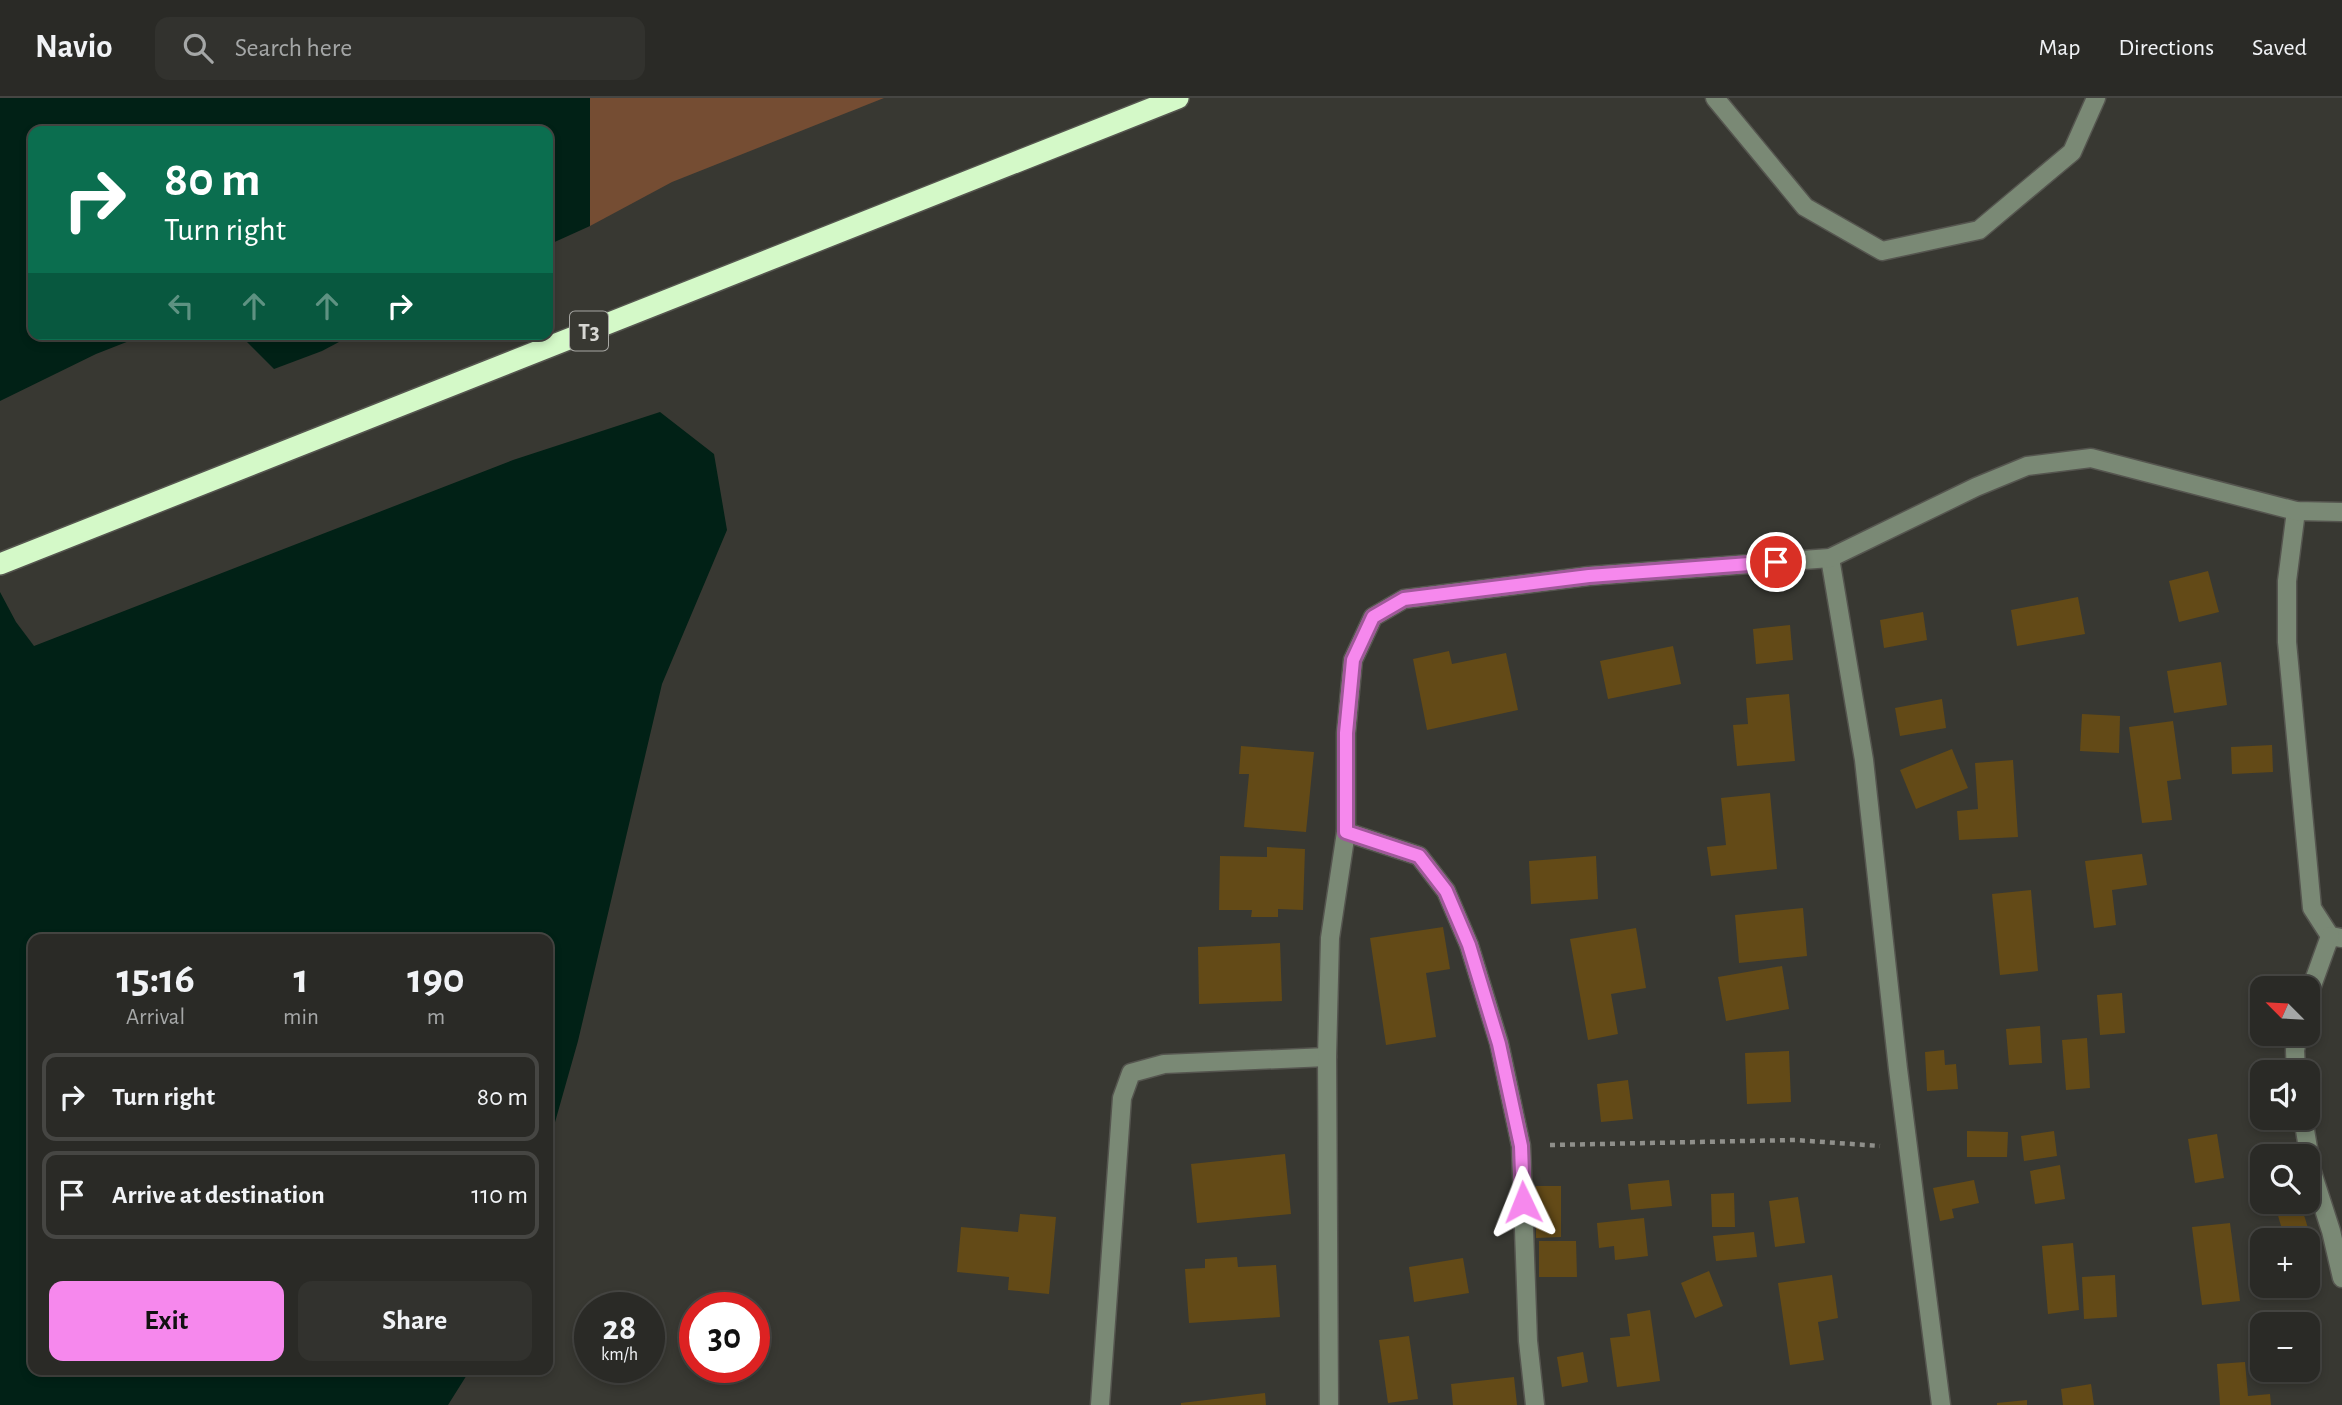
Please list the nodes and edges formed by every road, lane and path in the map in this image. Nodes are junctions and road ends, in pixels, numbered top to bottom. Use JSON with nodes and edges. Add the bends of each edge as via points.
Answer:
{"nodes":[{"id":1,"x":1178,"y":98,"type":"edge"},
{"id":2,"x":1715,"y":98,"type":"edge"},
{"id":3,"x":2096,"y":98,"type":"edge"},
{"id":4,"x":2296,"y":511,"type":"junction"},
{"id":5,"x":2342,"y":512,"type":"edge"},
{"id":6,"x":1830,"y":558,"type":"junction"},
{"id":7,"x":0,"y":564,"type":"edge"},
{"id":8,"x":1346,"y":832,"type":"junction"},
{"id":9,"x":2336,"y":937,"type":"edge"},
{"id":10,"x":2318,"y":976,"type":"edge"},
{"id":11,"x":1327,"y":1057,"type":"junction"},
{"id":12,"x":2305,"y":1130,"type":"edge"},
{"id":13,"x":1521,"y":1146,"type":"junction"},
{"id":14,"x":1909,"y":1149,"type":"junction"},
{"id":15,"x":2342,"y":1278,"type":"edge"},
{"id":16,"x":1100,"y":1405,"type":"edge"},
{"id":17,"x":1329,"y":1405,"type":"edge"},
{"id":18,"x":1535,"y":1405,"type":"edge"},
{"id":19,"x":1941,"y":1405,"type":"edge"}],
"edges":[{"from":1,"to":7,"type":"highway","number":"T3"},
{"from":2,"to":3,"type":"street","via":[[1805,207],[1882,251],[1979,230],[2072,152]]},
{"from":4,"to":5,"type":"street"},
{"from":4,"to":6,"type":"street","via":[[2091,458],[2027,466]]},
{"from":4,"to":9,"type":"street","via":[[2287,582],[2287,642],[2312,908]]},
{"from":6,"to":8,"type":"street","via":[[1589,576],[1404,599],[1373,617],[1353,660],[1346,733]]},
{"from":6,"to":14,"type":"street","via":[[1864,760]]},
{"from":8,"to":11,"type":"street","via":[[1330,938]]},
{"from":8,"to":13,"type":"street","via":[[1419,856],[1446,891],[1469,945],[1499,1044]]},
{"from":9,"to":10,"type":"street"},
{"from":11,"to":16,"type":"street","via":[[1164,1065],[1131,1073],[1122,1098]]},
{"from":11,"to":17,"type":"street"},
{"from":12,"to":15,"type":"street"},
{"from":13,"to":14,"type":"path","via":[[1795,1140]]},
{"from":13,"to":18,"type":"street","via":[[1528,1341]]},
{"from":14,"to":19,"type":"street"}]}
